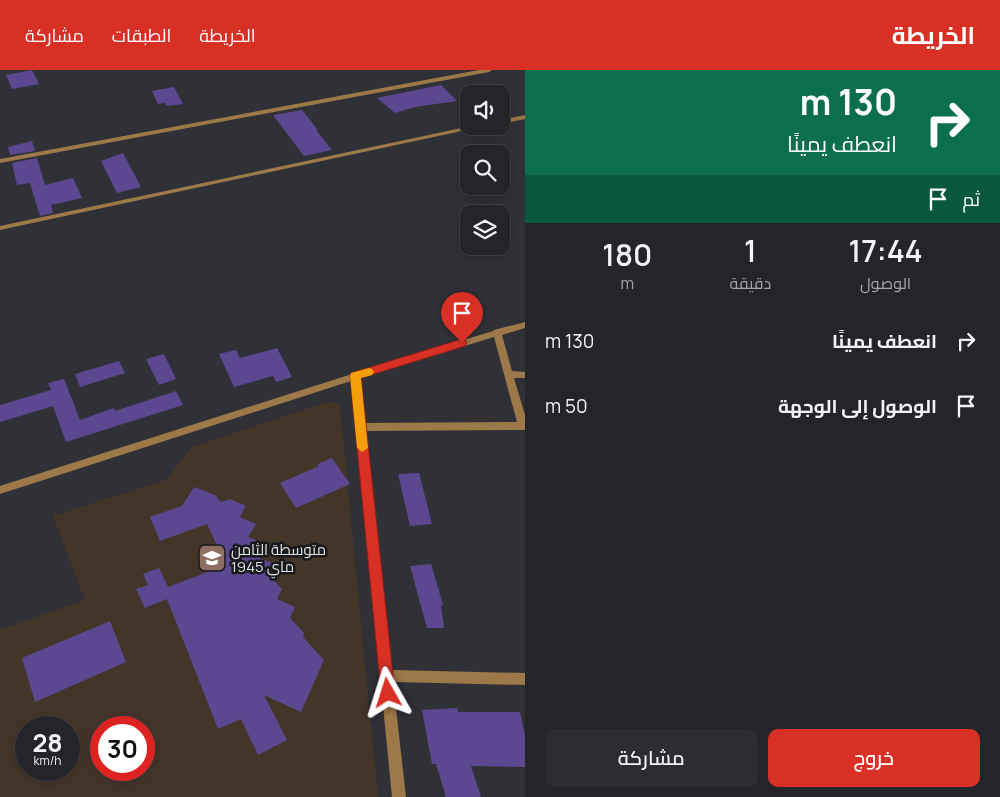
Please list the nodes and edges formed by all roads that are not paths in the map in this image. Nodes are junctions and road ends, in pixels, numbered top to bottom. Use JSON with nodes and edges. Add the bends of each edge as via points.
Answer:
{"nodes":[{"id":1,"x":489,"y":70,"type":"edge"},
{"id":2,"x":525,"y":117,"type":"edge"},
{"id":3,"x":510,"y":120,"type":"edge"},
{"id":4,"x":460,"y":131,"type":"edge"},
{"id":5,"x":0,"y":161,"type":"edge"},
{"id":6,"x":0,"y":228,"type":"edge"},
{"id":7,"x":524,"y":323,"type":"edge"},
{"id":8,"x":497,"y":332,"type":"junction"},
{"id":9,"x":508,"y":374,"type":"junction"},
{"id":10,"x":525,"y":374,"type":"edge"},
{"id":11,"x":355,"y":376,"type":"junction"},
{"id":12,"x":524,"y":426,"type":"edge"},
{"id":13,"x":360,"y":427,"type":"junction"},
{"id":14,"x":0,"y":490,"type":"edge"},
{"id":15,"x":386,"y":676,"type":"junction"},
{"id":16,"x":525,"y":679,"type":"edge"},
{"id":17,"x":399,"y":797,"type":"edge"}],
"edges":[{"from":1,"to":5,"type":"street"},
{"from":2,"to":3,"type":"street"},
{"from":4,"to":6,"type":"street"},
{"from":7,"to":8,"type":"street"},
{"from":8,"to":9,"type":"street"},
{"from":8,"to":11,"type":"street"},
{"from":9,"to":10,"type":"street"},
{"from":9,"to":12,"type":"street"},
{"from":11,"to":13,"type":"street"},
{"from":11,"to":14,"type":"street"},
{"from":12,"to":13,"type":"street"},
{"from":13,"to":15,"type":"street"},
{"from":15,"to":16,"type":"street"},
{"from":15,"to":17,"type":"street"}]}
